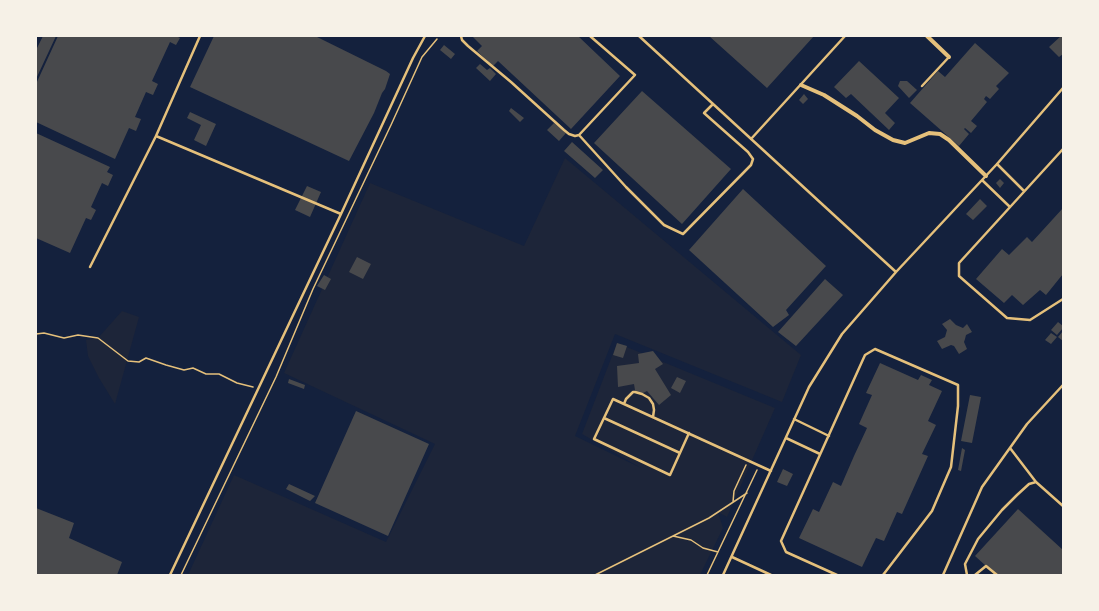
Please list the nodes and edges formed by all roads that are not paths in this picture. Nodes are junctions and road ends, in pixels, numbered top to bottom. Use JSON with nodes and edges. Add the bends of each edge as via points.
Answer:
{"nodes":[{"id":1,"x":200,"y":36,"type":"edge"},
{"id":2,"x":425,"y":36,"type":"edge"},
{"id":3,"x":461,"y":36,"type":"edge"},
{"id":4,"x":590,"y":36,"type":"edge"},
{"id":5,"x":639,"y":36,"type":"edge"},
{"id":6,"x":844,"y":36,"type":"edge"},
{"id":7,"x":927,"y":36,"type":"edge"},
{"id":8,"x":949,"y":57,"type":"joint"},
{"id":9,"x":801,"y":85,"type":"junction"},
{"id":10,"x":922,"y":86,"type":"dead end"},
{"id":11,"x":1063,"y":88,"type":"edge"},
{"id":12,"x":713,"y":104,"type":"junction"},
{"id":13,"x":579,"y":135,"type":"junction"},
{"id":14,"x":156,"y":136,"type":"junction"},
{"id":15,"x":751,"y":139,"type":"junction"},
{"id":16,"x":1063,"y":149,"type":"edge"},
{"id":17,"x":997,"y":164,"type":"junction"},
{"id":18,"x":986,"y":176,"type":"junction"},
{"id":19,"x":982,"y":180,"type":"junction"},
{"id":20,"x":1024,"y":191,"type":"junction"},
{"id":21,"x":1010,"y":207,"type":"junction"},
{"id":22,"x":340,"y":214,"type":"junction"},
{"id":23,"x":90,"y":267,"type":"dead end"},
{"id":24,"x":896,"y":272,"type":"junction"},
{"id":25,"x":1063,"y":299,"type":"edge"},
{"id":26,"x":1063,"y":385,"type":"edge"},
{"id":27,"x":624,"y":404,"type":"junction"},
{"id":28,"x":653,"y":417,"type":"junction"},
{"id":29,"x":604,"y":418,"type":"junction"},
{"id":30,"x":794,"y":419,"type":"junction"},
{"id":31,"x":689,"y":434,"type":"junction"},
{"id":32,"x":829,"y":436,"type":"junction"},
{"id":33,"x":786,"y":438,"type":"junction"},
{"id":34,"x":1010,"y":448,"type":"junction"},
{"id":35,"x":680,"y":453,"type":"junction"},
{"id":36,"x":820,"y":454,"type":"junction"},
{"id":37,"x":771,"y":471,"type":"junction"},
{"id":38,"x":1036,"y":482,"type":"junction"},
{"id":39,"x":1063,"y":506,"type":"edge"},
{"id":40,"x":732,"y":557,"type":"junction"},
{"id":41,"x":170,"y":575,"type":"edge"},
{"id":42,"x":723,"y":575,"type":"edge"},
{"id":43,"x":771,"y":575,"type":"edge"},
{"id":44,"x":837,"y":575,"type":"edge"},
{"id":45,"x":883,"y":575,"type":"edge"},
{"id":46,"x":943,"y":575,"type":"edge"},
{"id":47,"x":967,"y":575,"type":"edge"},
{"id":48,"x":975,"y":575,"type":"edge"},
{"id":49,"x":997,"y":575,"type":"edge"}],
"edges":[{"from":1,"to":14,"type":"lane"},
{"from":2,"to":22,"type":"lane"},
{"from":3,"to":13,"type":"lane","via":[[468,46],[564,130],[572,135]]},
{"from":4,"to":13,"type":"lane","via":[[635,75]]},
{"from":5,"to":12,"type":"lane"},
{"from":6,"to":9,"type":"lane"},
{"from":7,"to":8,"type":"street"},
{"from":8,"to":10,"type":"lane"},
{"from":9,"to":15,"type":"lane"},
{"from":9,"to":18,"type":"street","via":[[824,95],[893,140],[905,143],[929,134],[940,134]]},
{"from":11,"to":17,"type":"lane"},
{"from":12,"to":13,"type":"lane","via":[[704,113],[753,159],[751,165],[682,234],[664,225]]},
{"from":12,"to":15,"type":"lane"},
{"from":14,"to":22,"type":"lane"},
{"from":14,"to":23,"type":"lane"},
{"from":15,"to":24,"type":"lane"},
{"from":16,"to":20,"type":"lane"},
{"from":17,"to":18,"type":"lane"},
{"from":17,"to":20,"type":"lane"},
{"from":18,"to":19,"type":"lane"},
{"from":19,"to":21,"type":"lane"},
{"from":19,"to":24,"type":"lane"},
{"from":20,"to":21,"type":"lane"},
{"from":21,"to":25,"type":"lane","via":[[959,263],[959,276],[1007,318],[1030,320]]},
{"from":22,"to":41,"type":"lane"},
{"from":24,"to":30,"type":"lane","via":[[842,334],[809,387]]},
{"from":26,"to":34,"type":"lane","via":[[1027,424]]},
{"from":27,"to":28,"type":"lane"},
{"from":27,"to":28,"type":"lane","via":[[633,392],[642,394],[653,404]]},
{"from":27,"to":29,"type":"lane","via":[[613,399]]},
{"from":28,"to":31,"type":"lane"},
{"from":29,"to":35,"type":"lane"},
{"from":29,"to":35,"type":"lane","via":[[594,439],[670,475]]},
{"from":30,"to":32,"type":"lane"},
{"from":30,"to":33,"type":"lane"},
{"from":31,"to":35,"type":"lane"},
{"from":31,"to":37,"type":"lane"},
{"from":32,"to":36,"type":"lane"},
{"from":32,"to":45,"type":"lane","via":[[865,354],[875,349],[958,385],[951,467],[932,511]]},
{"from":33,"to":36,"type":"lane"},
{"from":33,"to":37,"type":"lane"},
{"from":34,"to":38,"type":"lane"},
{"from":34,"to":46,"type":"lane","via":[[982,487]]},
{"from":36,"to":44,"type":"lane","via":[[782,541],[786,552]]},
{"from":37,"to":40,"type":"lane"},
{"from":38,"to":39,"type":"lane"},
{"from":38,"to":47,"type":"lane","via":[[1029,484],[1017,495],[978,539],[966,564]]},
{"from":40,"to":42,"type":"lane"},
{"from":40,"to":43,"type":"lane"},
{"from":48,"to":49,"type":"lane","via":[[986,566]]}]}
